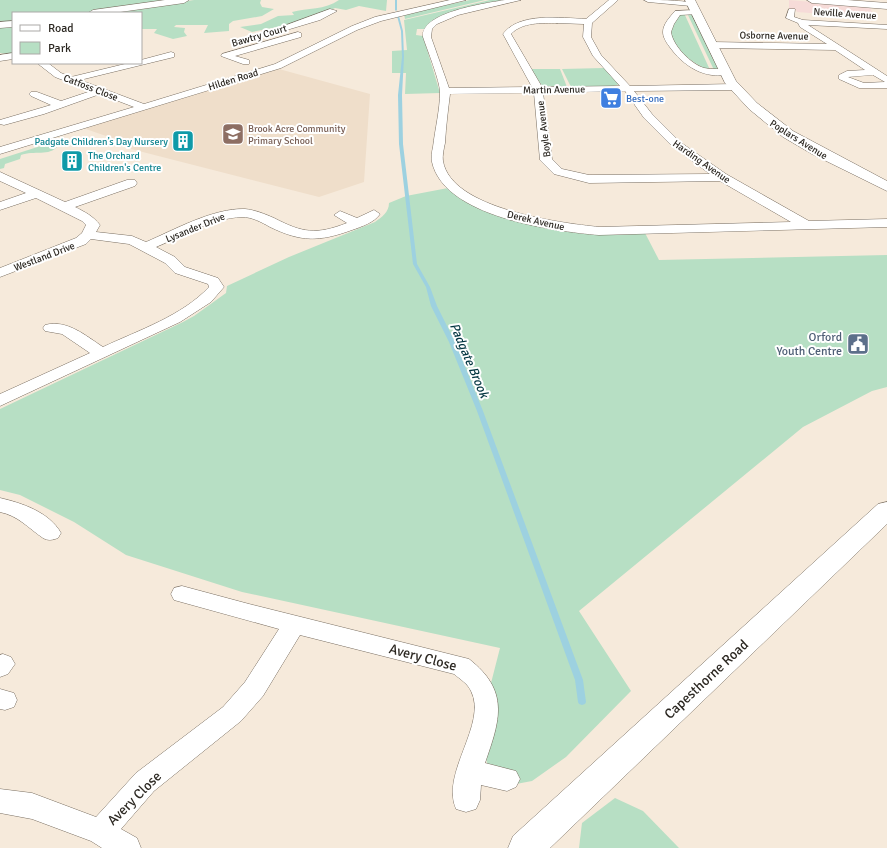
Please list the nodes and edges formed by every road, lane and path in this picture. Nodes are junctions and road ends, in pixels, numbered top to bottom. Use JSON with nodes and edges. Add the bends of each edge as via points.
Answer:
{"nodes":[{"id":1,"x":184,"y":0,"type":"edge"},
{"id":2,"x":456,"y":0,"type":"edge"},
{"id":3,"x":517,"y":0,"type":"edge"},
{"id":4,"x":614,"y":0,"type":"edge"},
{"id":5,"x":648,"y":0,"type":"edge"},
{"id":6,"x":812,"y":0,"type":"edge"},
{"id":7,"x":692,"y":5,"type":"edge"},
{"id":8,"x":887,"y":6,"type":"edge"},
{"id":9,"x":333,"y":11,"type":"dead end"},
{"id":10,"x":792,"y":11,"type":"dead end"},
{"id":11,"x":100,"y":12,"type":"edge"},
{"id":12,"x":588,"y":22,"type":"junction"},
{"id":13,"x":802,"y":22,"type":"junction"},
{"id":14,"x":12,"y":24,"type":"edge"},
{"id":15,"x":0,"y":25,"type":"edge"},
{"id":16,"x":887,"y":27,"type":"edge"},
{"id":17,"x":305,"y":37,"type":"junction"},
{"id":18,"x":329,"y":41,"type":"junction"},
{"id":19,"x":712,"y":45,"type":"junction"},
{"id":20,"x":836,"y":47,"type":"junction"},
{"id":21,"x":142,"y":54,"type":"edge"},
{"id":22,"x":171,"y":55,"type":"dead end"},
{"id":23,"x":12,"y":56,"type":"edge"},
{"id":24,"x":0,"y":58,"type":"edge"},
{"id":25,"x":156,"y":59,"type":"junction"},
{"id":26,"x":246,"y":62,"type":"dead end"},
{"id":27,"x":142,"y":63,"type":"edge"},
{"id":28,"x":43,"y":64,"type":"edge"},
{"id":29,"x":137,"y":64,"type":"edge"},
{"id":30,"x":863,"y":64,"type":"junction"},
{"id":31,"x":881,"y":64,"type":"dead end"},
{"id":32,"x":726,"y":72,"type":"junction"},
{"id":33,"x":874,"y":72,"type":"junction"},
{"id":34,"x":69,"y":80,"type":"junction"},
{"id":35,"x":887,"y":80,"type":"edge"},
{"id":36,"x":887,"y":85,"type":"edge"},
{"id":37,"x":734,"y":87,"type":"junction"},
{"id":38,"x":627,"y":88,"type":"junction"},
{"id":39,"x":538,"y":89,"type":"junction"},
{"id":40,"x":99,"y":90,"type":"junction"},
{"id":41,"x":445,"y":91,"type":"junction"},
{"id":42,"x":34,"y":94,"type":"dead end"},
{"id":43,"x":59,"y":104,"type":"junction"},
{"id":44,"x":143,"y":107,"type":"junction"},
{"id":45,"x":2,"y":122,"type":"edge"},
{"id":46,"x":17,"y":128,"type":"dead end"},
{"id":47,"x":0,"y":151,"type":"edge"},
{"id":48,"x":0,"y":176,"type":"edge"},
{"id":49,"x":722,"y":177,"type":"junction"},
{"id":50,"x":133,"y":182,"type":"dead end"},
{"id":51,"x":887,"y":187,"type":"edge"},
{"id":52,"x":37,"y":194,"type":"junction"},
{"id":53,"x":0,"y":206,"type":"edge"},
{"id":54,"x":64,"y":207,"type":"junction"},
{"id":55,"x":374,"y":214,"type":"dead end"},
{"id":56,"x":340,"y":215,"type":"dead end"},
{"id":57,"x":358,"y":223,"type":"junction"},
{"id":58,"x":887,"y":223,"type":"edge"},
{"id":59,"x":809,"y":226,"type":"junction"},
{"id":60,"x":88,"y":235,"type":"junction"},
{"id":61,"x":145,"y":247,"type":"junction"},
{"id":62,"x":0,"y":273,"type":"edge"},
{"id":63,"x":48,"y":328,"type":"dead end"},
{"id":64,"x":102,"y":353,"type":"junction"},
{"id":65,"x":0,"y":401,"type":"edge"},
{"id":66,"x":0,"y":504,"type":"edge"},
{"id":67,"x":887,"y":510,"type":"edge"},
{"id":68,"x":51,"y":533,"type":"dead end"},
{"id":69,"x":182,"y":594,"type":"dead end"},
{"id":70,"x":294,"y":624,"type":"junction"},
{"id":71,"x":469,"y":770,"type":"junction"},
{"id":72,"x":507,"y":778,"type":"dead end"},
{"id":73,"x":466,"y":800,"type":"dead end"},
{"id":74,"x":0,"y":801,"type":"edge"},
{"id":75,"x":101,"y":832,"type":"junction"},
{"id":76,"x":127,"y":848,"type":"edge"},
{"id":77,"x":525,"y":848,"type":"edge"}],
"edges":[{"from":1,"to":11,"type":"street"},
{"from":2,"to":18,"type":"street","name":"Hilden Road","via":[[386,16]]},
{"from":3,"to":41,"type":"street","name":"Derek Avenue","via":[[452,15],[428,28],[426,36]]},
{"from":4,"to":12,"type":"street"},
{"from":5,"to":7,"type":"street"},
{"from":6,"to":8,"type":"street"},
{"from":7,"to":19,"type":"street","name":"Poplars Avenue"},
{"from":7,"to":32,"type":"street","via":[[678,13],[668,29],[670,41],[680,54],[699,69]]},
{"from":9,"to":17,"type":"street","via":[[274,31]]},
{"from":10,"to":13,"type":"street","name":"Neville Avenue","via":[[790,18]]},
{"from":12,"to":38,"type":"street","name":"Harding Avenue","via":[[586,33],[592,50]]},
{"from":12,"to":39,"type":"street","name":"Boyle Avenue","via":[[542,21],[508,30],[507,34]]},
{"from":13,"to":16,"type":"street","name":"Neville Avenue"},
{"from":13,"to":20,"type":"street","name":"Neville Avenue"},
{"from":14,"to":15,"type":"street"},
{"from":17,"to":18,"type":"street"},
{"from":17,"to":26,"type":"street","name":"Bawtry Court","via":[[225,56]]},
{"from":18,"to":44,"type":"street","name":"Hilden Road","via":[[278,66]]},
{"from":19,"to":20,"type":"street","name":"Osborne Avenue"},
{"from":19,"to":32,"type":"street","name":"Poplars Avenue"},
{"from":20,"to":30,"type":"street","name":"Neville Avenue"},
{"from":21,"to":25,"type":"street"},
{"from":22,"to":25,"type":"street"},
{"from":23,"to":24,"type":"street"},
{"from":25,"to":27,"type":"street"},
{"from":28,"to":34,"type":"street","name":"Catfoss Close"},
{"from":29,"to":34,"type":"street"},
{"from":30,"to":31,"type":"street"},
{"from":30,"to":33,"type":"street","name":"Neville Avenue"},
{"from":32,"to":37,"type":"street","name":"Poplars Avenue"},
{"from":33,"to":35,"type":"street","name":"Neville Avenue"},
{"from":33,"to":36,"type":"street","via":[[847,74],[842,78],[858,86]]},
{"from":34,"to":40,"type":"street","name":"Catfoss Close"},
{"from":37,"to":38,"type":"street","name":"Martin Avenue"},
{"from":37,"to":51,"type":"street","name":"Poplars Avenue","via":[[788,134]]},
{"from":38,"to":39,"type":"street","name":"Martin Avenue"},
{"from":38,"to":49,"type":"street","name":"Harding Avenue","via":[[648,116],[676,144]]},
{"from":39,"to":41,"type":"street","name":"Martin Avenue"},
{"from":39,"to":49,"type":"street","name":"Boyle Avenue","via":[[546,160],[558,172],[577,178],[601,180]]},
{"from":40,"to":43,"type":"street"},
{"from":40,"to":44,"type":"street","name":"Catfoss Close"},
{"from":41,"to":59,"type":"street","name":"Derek Avenue","via":[[437,161],[441,174],[451,186],[463,194],[503,213],[562,227],[605,231]]},
{"from":42,"to":43,"type":"street"},
{"from":43,"to":45,"type":"street"},
{"from":44,"to":47,"type":"street","name":"Hilden Road"},
{"from":45,"to":46,"type":"street"},
{"from":48,"to":52,"type":"street","name":"Westland Drive"},
{"from":49,"to":59,"type":"street","name":"Harding Avenue"},
{"from":50,"to":54,"type":"street"},
{"from":52,"to":53,"type":"street"},
{"from":52,"to":54,"type":"street","name":"Westland Drive"},
{"from":54,"to":60,"type":"street","name":"Westland Drive","via":[[92,222]]},
{"from":55,"to":57,"type":"street","name":"Lysander Drive"},
{"from":56,"to":57,"type":"street"},
{"from":57,"to":61,"type":"street","name":"Lysander Drive","via":[[326,235],[312,236],[288,231],[252,214],[233,213]]},
{"from":58,"to":59,"type":"street","name":"Derek Avenue"},
{"from":60,"to":61,"type":"street","name":"Lysander Drive","via":[[125,238]]},
{"from":60,"to":62,"type":"street","name":"Westland Drive","via":[[77,243]]},
{"from":61,"to":64,"type":"street","name":"Lysander Drive","via":[[170,260],[180,270],[213,281],[217,287],[212,295],[184,314]]},
{"from":63,"to":64,"type":"street","via":[[66,330]]},
{"from":64,"to":65,"type":"street","name":"Lysander Drive"},
{"from":66,"to":68,"type":"street","via":[[27,514]]},
{"from":67,"to":77,"type":"street","name":"Capesthorne Road"},
{"from":69,"to":70,"type":"street","name":"Avery Close"},
{"from":70,"to":71,"type":"street","name":"Avery Close","via":[[461,666],[472,674],[486,695],[487,707]]},
{"from":70,"to":75,"type":"street","name":"Avery Close","via":[[254,689],[232,714],[145,782]]},
{"from":71,"to":72,"type":"street"},
{"from":71,"to":73,"type":"street","name":"Avery Close"},
{"from":74,"to":75,"type":"street","name":"Avery Close","via":[[32,806]]},
{"from":75,"to":76,"type":"street","name":"Avery Close"}]}
